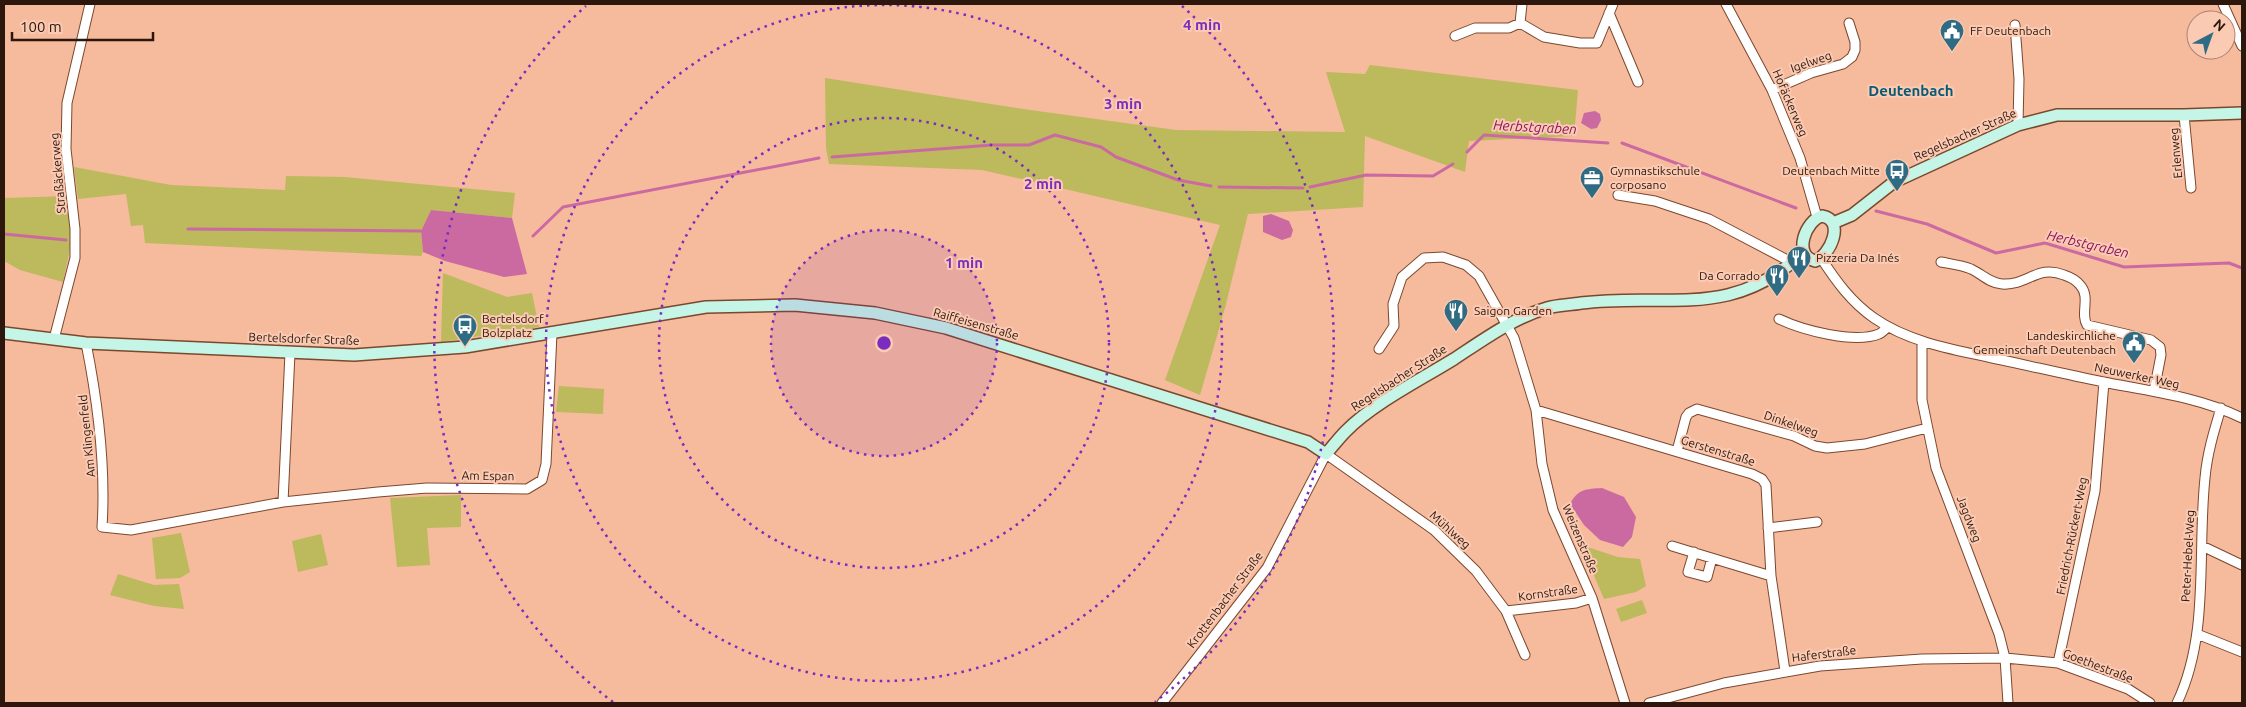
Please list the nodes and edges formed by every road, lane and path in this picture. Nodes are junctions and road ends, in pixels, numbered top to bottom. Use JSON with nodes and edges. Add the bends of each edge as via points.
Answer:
{"nodes":[{"id":1,"x":90,"y":4,"type":"edge"},
{"id":2,"x":1522,"y":4,"type":"edge"},
{"id":3,"x":1613,"y":4,"type":"edge"},
{"id":4,"x":1726,"y":4,"type":"edge"},
{"id":5,"x":2222,"y":4,"type":"edge"},
{"id":6,"x":1609,"y":14,"type":"junction"},
{"id":7,"x":1520,"y":23,"type":"junction"},
{"id":8,"x":1849,"y":23,"type":"dead end"},
{"id":9,"x":2015,"y":25,"type":"dead end"},
{"id":10,"x":1455,"y":36,"type":"dead end"},
{"id":11,"x":2242,"y":46,"type":"edge"},
{"id":12,"x":1638,"y":82,"type":"dead end"},
{"id":13,"x":1772,"y":90,"type":"junction"},
{"id":14,"x":2242,"y":113,"type":"edge"},
{"id":15,"x":2184,"y":115,"type":"junction"},
{"id":16,"x":2018,"y":125,"type":"junction"},
{"id":17,"x":2191,"y":188,"type":"dead end"},
{"id":18,"x":1618,"y":195,"type":"dead end"},
{"id":19,"x":1817,"y":217,"type":"junction"},
{"id":20,"x":1833,"y":223,"type":"junction"},
{"id":21,"x":1804,"y":253,"type":"junction"},
{"id":22,"x":1821,"y":258,"type":"junction"},
{"id":23,"x":1941,"y":262,"type":"dead end"},
{"id":24,"x":1793,"y":263,"type":"junction"},
{"id":25,"x":1779,"y":319,"type":"dead end"},
{"id":26,"x":603,"y":324,"type":"joint"},
{"id":27,"x":1506,"y":326,"type":"junction"},
{"id":28,"x":1888,"y":327,"type":"junction"},
{"id":29,"x":4,"y":333,"type":"edge"},
{"id":30,"x":552,"y":333,"type":"junction"},
{"id":31,"x":54,"y":339,"type":"junction"},
{"id":32,"x":1922,"y":341,"type":"junction"},
{"id":33,"x":86,"y":343,"type":"junction"},
{"id":34,"x":1379,"y":349,"type":"dead end"},
{"id":35,"x":290,"y":353,"type":"junction"},
{"id":36,"x":2104,"y":382,"type":"junction"},
{"id":37,"x":2154,"y":391,"type":"junction"},
{"id":38,"x":2220,"y":408,"type":"junction"},
{"id":39,"x":1536,"y":410,"type":"junction"},
{"id":40,"x":2242,"y":418,"type":"edge"},
{"id":41,"x":1927,"y":428,"type":"junction"},
{"id":42,"x":1677,"y":451,"type":"junction"},
{"id":43,"x":1326,"y":454,"type":"junction"},
{"id":44,"x":283,"y":502,"type":"junction"},
{"id":45,"x":1817,"y":522,"type":"dead end"},
{"id":46,"x":102,"y":527,"type":"joint"},
{"id":47,"x":1768,"y":528,"type":"junction"},
{"id":48,"x":1672,"y":546,"type":"dead end"},
{"id":49,"x":2202,"y":546,"type":"junction"},
{"id":50,"x":1694,"y":552,"type":"junction"},
{"id":51,"x":1712,"y":558,"type":"junction"},
{"id":52,"x":2242,"y":565,"type":"edge"},
{"id":53,"x":1770,"y":576,"type":"junction"},
{"id":54,"x":1592,"y":598,"type":"junction"},
{"id":55,"x":1506,"y":611,"type":"junction"},
{"id":56,"x":2197,"y":634,"type":"junction"},
{"id":57,"x":2242,"y":652,"type":"edge"},
{"id":58,"x":1525,"y":655,"type":"dead end"},
{"id":59,"x":2005,"y":658,"type":"junction"},
{"id":60,"x":2058,"y":663,"type":"junction"},
{"id":61,"x":1786,"y":671,"type":"junction"},
{"id":62,"x":1162,"y":703,"type":"edge"},
{"id":63,"x":1625,"y":703,"type":"edge"},
{"id":64,"x":1649,"y":703,"type":"edge"},
{"id":65,"x":2008,"y":703,"type":"edge"},
{"id":66,"x":2150,"y":703,"type":"edge"},
{"id":67,"x":2177,"y":703,"type":"edge"}],
"edges":[{"from":1,"to":31,"type":"street","name":"Straßäckerweg","via":[[68,103],[66,148],[75,258]]},
{"from":2,"to":7,"type":"street"},
{"from":3,"to":6,"type":"street"},
{"from":4,"to":13,"type":"street","name":"Hofäckerweg"},
{"from":5,"to":11,"type":"street"},
{"from":6,"to":7,"type":"street","via":[[1597,42],[1580,43],[1544,37]]},
{"from":6,"to":12,"type":"street"},
{"from":7,"to":10,"type":"street","via":[[1509,28],[1476,28]]},
{"from":8,"to":13,"type":"street","name":"Igelweg","via":[[1855,42],[1852,57],[1843,64],[1811,72]]},
{"from":9,"to":16,"type":"street"},
{"from":13,"to":19,"type":"street","name":"Hofäckerweg","via":[[1800,158]]},
{"from":14,"to":15,"type":"street","name":"Regelsbacher Straße"},
{"from":15,"to":16,"type":"street","name":"Regelsbacher Straße","via":[[2057,115]]},
{"from":15,"to":17,"type":"street","name":"Erlenweg"},
{"from":16,"to":20,"type":"street","name":"Regelsbacher Straße","via":[[1894,182],[1852,215]]},
{"from":18,"to":24,"type":"street","via":[[1655,201],[1709,219]]},
{"from":19,"to":20,"type":"street","via":[[1826,216]]},
{"from":19,"to":21,"type":"street","via":[[1806,232],[1802,247]]},
{"from":20,"to":22,"type":"street","via":[[1834,234]]},
{"from":21,"to":22,"type":"street","via":[[1810,260]]},
{"from":21,"to":24,"type":"street","name":"Regelsbacher Straße"},
{"from":22,"to":28,"type":"street","name":"Neuwerker Weg","via":[[1847,294]]},
{"from":23,"to":37,"type":"street","via":[[2003,284],[2023,281],[2045,271],[2074,280],[2084,292],[2087,326],[2151,340],[2160,346]]},
{"from":24,"to":27,"type":"street","name":"Regelsbacher Straße","via":[[1763,282],[1722,297],[1697,301],[1611,299],[1547,308]]},
{"from":25,"to":28,"type":"street","via":[[1813,332],[1856,337],[1880,334]]},
{"from":26,"to":30,"type":"street","name":"Bertelsdorfer Straße"},
{"from":26,"to":43,"type":"street","name":"Raiffeisenstraße","via":[[706,307],[795,305],[875,313],[946,328],[1308,442]]},
{"from":27,"to":34,"type":"street","name":"Weizenstraße","via":[[1479,276],[1466,265],[1443,257],[1424,258],[1402,277],[1393,304],[1394,326]]},
{"from":27,"to":39,"type":"street","name":"Weizenstraße","via":[[1514,338]]},
{"from":27,"to":43,"type":"street","name":"Regelsbacher Straße","via":[[1369,412]]},
{"from":28,"to":32,"type":"street","name":"Neuwerker Weg"},
{"from":29,"to":31,"type":"street","name":"Bertelsdorfer Straße"},
{"from":30,"to":35,"type":"street","name":"Bertelsdorfer Straße","via":[[465,346],[362,355]]},
{"from":30,"to":44,"type":"street","name":"Am Espan","via":[[546,464],[542,480],[527,489],[427,488]]},
{"from":31,"to":33,"type":"street","name":"Bertelsdorfer Straße"},
{"from":32,"to":36,"type":"street","name":"Neuwerker Weg"},
{"from":32,"to":41,"type":"street","name":"Jagdweg","via":[[1922,400]]},
{"from":33,"to":35,"type":"street","name":"Bertelsdorfer Straße"},
{"from":33,"to":46,"type":"street","name":"Am Klingenfeld","via":[[97,396],[105,486]]},
{"from":35,"to":44,"type":"street"},
{"from":36,"to":37,"type":"street","name":"Neuwerker Weg"},
{"from":36,"to":60,"type":"street","name":"Friedrich-Rückert-Weg","via":[[2095,491]]},
{"from":37,"to":38,"type":"street","name":"Neuwerker Weg"},
{"from":38,"to":40,"type":"street","name":"Neuwerker Weg"},
{"from":38,"to":49,"type":"street","name":"Peter-Hebel-Weg","via":[[2207,460]]},
{"from":39,"to":42,"type":"street","name":"Gerstenstraße"},
{"from":39,"to":54,"type":"street","name":"Weizenstraße","via":[[1542,464],[1553,510]]},
{"from":41,"to":42,"type":"street","name":"Dinkelweg","via":[[1865,444],[1827,448],[1698,408],[1686,417]]},
{"from":41,"to":59,"type":"street","name":"Jagdweg","via":[[1936,468],[1999,634]]},
{"from":42,"to":47,"type":"street","name":"Gerstenstraße","via":[[1762,479],[1766,485]]},
{"from":43,"to":55,"type":"street","name":"Mühlweg","via":[[1434,530],[1476,571]]},
{"from":43,"to":62,"type":"street","name":"Krottenbacher Straße","via":[[1267,568]]},
{"from":44,"to":46,"type":"street","name":"Am Espan","via":[[131,530]]},
{"from":45,"to":47,"type":"street"},
{"from":47,"to":53,"type":"street","name":"Gerstenstraße"},
{"from":48,"to":50,"type":"street"},
{"from":49,"to":52,"type":"street"},
{"from":49,"to":56,"type":"street","name":"Peter-Hebel-Weg"},
{"from":50,"to":51,"type":"street"},
{"from":50,"to":51,"type":"street","via":[[1688,572],[1706,577]]},
{"from":51,"to":53,"type":"street"},
{"from":53,"to":61,"type":"street","name":"Gerstenstraße"},
{"from":54,"to":55,"type":"street","name":"Kornstraße","via":[[1576,603]]},
{"from":54,"to":63,"type":"street","name":"Weizenstraße"},
{"from":55,"to":58,"type":"street","name":"Mühlweg"},
{"from":56,"to":57,"type":"street"},
{"from":56,"to":67,"type":"street","name":"Peter-Hebel-Weg","via":[[2188,680]]},
{"from":59,"to":60,"type":"street","name":"Goethestraße"},
{"from":59,"to":61,"type":"street","name":"Haferstraße","via":[[1862,662]]},
{"from":59,"to":65,"type":"street","name":"Jagdweg"},
{"from":60,"to":66,"type":"street","name":"Goethestraße","via":[[2128,689]]},
{"from":61,"to":64,"type":"street","name":"Haferstraße"}]}
